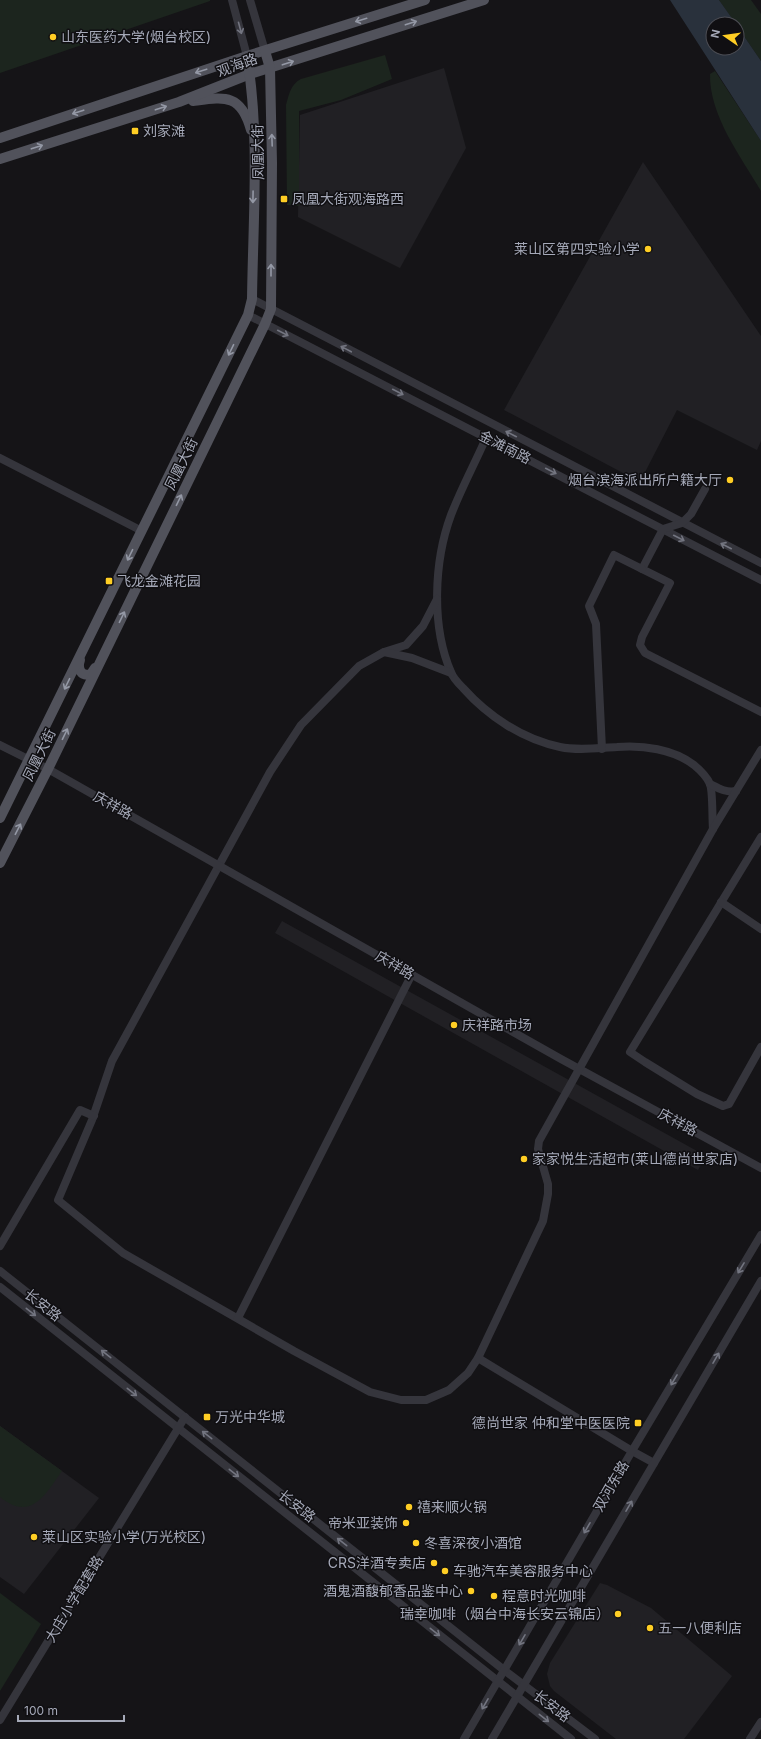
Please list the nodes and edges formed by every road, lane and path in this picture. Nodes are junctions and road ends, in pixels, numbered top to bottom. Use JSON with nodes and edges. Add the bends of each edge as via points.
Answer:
{"nodes":[{"id":1,"x":232,"y":0,"type":"edge"},
{"id":2,"x":250,"y":0,"type":"edge"},
{"id":3,"x":425,"y":0,"type":"edge"},
{"id":4,"x":484,"y":0,"type":"edge"},
{"id":5,"x":265,"y":51,"type":"junction"},
{"id":6,"x":247,"y":56,"type":"junction"},
{"id":7,"x":270,"y":68,"type":"junction"},
{"id":8,"x":250,"y":74,"type":"junction"},
{"id":9,"x":179,"y":102,"type":"junction"},
{"id":10,"x":0,"y":138,"type":"edge"},
{"id":11,"x":254,"y":138,"type":"junction"},
{"id":12,"x":0,"y":159,"type":"edge"},
{"id":13,"x":252,"y":299,"type":"junction"},
{"id":14,"x":271,"y":309,"type":"junction"},
{"id":15,"x":248,"y":315,"type":"junction"},
{"id":16,"x":265,"y":324,"type":"junction"},
{"id":17,"x":360,"y":356,"type":"junction"},
{"id":18,"x":223,"y":366,"type":"junction"},
{"id":19,"x":354,"y":369,"type":"junction"},
{"id":20,"x":241,"y":373,"type":"junction"},
{"id":21,"x":486,"y":438,"type":"junction"},
{"id":22,"x":0,"y":458,"type":"edge"},
{"id":23,"x":705,"y":489,"type":"dead end"},
{"id":24,"x":682,"y":523,"type":"junction"},
{"id":25,"x":663,"y":530,"type":"junction"},
{"id":26,"x":142,"y":531,"type":"junction"},
{"id":27,"x":761,"y":564,"type":"edge"},
{"id":28,"x":642,"y":569,"type":"junction"},
{"id":29,"x":761,"y":580,"type":"edge"},
{"id":30,"x":438,"y":598,"type":"junction"},
{"id":31,"x":84,"y":648,"type":"junction"},
{"id":32,"x":384,"y":652,"type":"junction"},
{"id":33,"x":103,"y":657,"type":"junction"},
{"id":34,"x":451,"y":673,"type":"junction"},
{"id":35,"x":761,"y":712,"type":"edge"},
{"id":36,"x":0,"y":745,"type":"edge"},
{"id":37,"x":602,"y":749,"type":"junction"},
{"id":38,"x":761,"y":750,"type":"edge"},
{"id":39,"x":29,"y":760,"type":"junction"},
{"id":40,"x":48,"y":769,"type":"junction"},
{"id":41,"x":710,"y":784,"type":"junction"},
{"id":42,"x":736,"y":791,"type":"junction"},
{"id":43,"x":0,"y":818,"type":"edge"},
{"id":44,"x":713,"y":829,"type":"junction"},
{"id":45,"x":761,"y":837,"type":"edge"},
{"id":46,"x":753,"y":850,"type":"junction"},
{"id":47,"x":761,"y":855,"type":"edge"},
{"id":48,"x":0,"y":863,"type":"edge"},
{"id":49,"x":220,"y":865,"type":"junction"},
{"id":50,"x":721,"y":902,"type":"junction"},
{"id":51,"x":761,"y":929,"type":"edge"},
{"id":52,"x":412,"y":974,"type":"junction"},
{"id":53,"x":761,"y":1047,"type":"edge"},
{"id":54,"x":579,"y":1069,"type":"junction"},
{"id":55,"x":94,"y":1116,"type":"junction"},
{"id":56,"x":761,"y":1168,"type":"edge"},
{"id":57,"x":761,"y":1234,"type":"edge"},
{"id":58,"x":0,"y":1246,"type":"edge"},
{"id":59,"x":0,"y":1271,"type":"edge"},
{"id":60,"x":761,"y":1281,"type":"edge"},
{"id":61,"x":0,"y":1289,"type":"edge"},
{"id":62,"x":238,"y":1318,"type":"junction"},
{"id":63,"x":478,"y":1358,"type":"junction"},
{"id":64,"x":185,"y":1418,"type":"junction"},
{"id":65,"x":178,"y":1428,"type":"junction"},
{"id":66,"x":632,"y":1451,"type":"junction"},
{"id":67,"x":654,"y":1463,"type":"junction"},
{"id":68,"x":504,"y":1670,"type":"junction"},
{"id":69,"x":498,"y":1682,"type":"junction"},
{"id":70,"x":524,"y":1686,"type":"junction"},
{"id":71,"x":517,"y":1697,"type":"junction"},
{"id":72,"x":0,"y":1720,"type":"edge"},
{"id":73,"x":761,"y":1722,"type":"edge"},
{"id":74,"x":464,"y":1739,"type":"edge"},
{"id":75,"x":492,"y":1739,"type":"edge"},
{"id":76,"x":572,"y":1739,"type":"edge"},
{"id":77,"x":595,"y":1739,"type":"edge"},
{"id":78,"x":750,"y":1739,"type":"edge"}],
"edges":[{"from":1,"to":6,"type":"street","one_way":true},
{"from":2,"to":5,"type":"street"},
{"from":3,"to":5,"type":"main road","name":"观海路","one_way":true},
{"from":7,"to":4,"type":"main road","name":"观海路","one_way":true},
{"from":5,"to":6,"type":"main road","name":"观海路"},
{"from":5,"to":7,"type":"main road","name":"凤凰大街"},
{"from":6,"to":8,"type":"main road","name":"凤凰大街"},
{"from":6,"to":10,"type":"main road","name":"观海路","one_way":true},
{"from":7,"to":8,"type":"main road","name":"观海路"},
{"from":14,"to":7,"type":"main road","name":"凤凰大街","one_way":true},
{"from":8,"to":9,"type":"main road","name":"观海路"},
{"from":8,"to":11,"type":"main road","name":"凤凰大街"},
{"from":9,"to":11,"type":"main road","via":[[222,97],[233,101],[243,110]]},
{"from":12,"to":9,"type":"main road","name":"观海路","one_way":true},
{"from":11,"to":13,"type":"main road","name":"凤凰大街","one_way":true},
{"from":13,"to":14,"type":"street","name":"金滩南路"},
{"from":13,"to":15,"type":"main road","name":"凤凰大街"},
{"from":14,"to":16,"type":"main road","name":"凤凰大街"},
{"from":17,"to":14,"type":"street","name":"金滩南路","one_way":true},
{"from":15,"to":16,"type":"street","name":"金滩南路"},
{"from":15,"to":18,"type":"main road","name":"凤凰大街","one_way":true},
{"from":16,"to":19,"type":"street","name":"金滩南路","one_way":true},
{"from":16,"to":20,"type":"main road","name":"凤凰大街"},
{"from":17,"to":19,"type":"street"},
{"from":24,"to":17,"type":"street","name":"金滩南路","one_way":true},
{"from":18,"to":20,"type":"main road","via":[[218,387],[224,392],[231,389]]},
{"from":18,"to":26,"type":"main road","name":"凤凰大街"},
{"from":19,"to":21,"type":"street","name":"金滩南路","one_way":true},
{"from":33,"to":20,"type":"main road","name":"凤凰大街","one_way":true},
{"from":21,"to":25,"type":"street","name":"金滩南路","one_way":true},
{"from":21,"to":30,"type":"street","via":[[451,515],[441,555]]},
{"from":22,"to":26,"type":"street"},
{"from":23,"to":24,"type":"street","via":[[691,514]]},
{"from":24,"to":25,"type":"street"},
{"from":27,"to":24,"type":"street","name":"金滩南路","one_way":true},
{"from":25,"to":28,"type":"street"},
{"from":25,"to":29,"type":"street","name":"金滩南路","one_way":true},
{"from":26,"to":31,"type":"main road","name":"凤凰大街","one_way":true},
{"from":28,"to":35,"type":"street","via":[[670,584],[642,637],[642,649],[717,691]]},
{"from":28,"to":37,"type":"street","via":[[614,555],[589,606],[596,624]]},
{"from":30,"to":32,"type":"street","via":[[423,626],[406,645]]},
{"from":30,"to":34,"type":"street","via":[[440,636]]},
{"from":31,"to":33,"type":"main road","via":[[79,664],[83,674],[91,674]]},
{"from":31,"to":39,"type":"main road","name":"凤凰大街","one_way":true},
{"from":32,"to":34,"type":"street","via":[[412,658]]},
{"from":32,"to":49,"type":"street","via":[[359,666],[301,725],[270,772]]},
{"from":40,"to":33,"type":"main road","name":"凤凰大街","one_way":true},
{"from":34,"to":37,"type":"street","via":[[486,711],[497,720],[528,736],[561,747]]},
{"from":36,"to":39,"type":"street","name":"庆祥路"},
{"from":37,"to":41,"type":"street","via":[[617,746],[662,749],[695,766]]},
{"from":38,"to":42,"type":"street"},
{"from":39,"to":40,"type":"street","name":"庆祥路"},
{"from":39,"to":43,"type":"main road","name":"凤凰大街"},
{"from":48,"to":40,"type":"main road","name":"凤凰大街","one_way":true},
{"from":40,"to":49,"type":"street","name":"庆祥路"},
{"from":41,"to":42,"type":"street","via":[[722,790]]},
{"from":41,"to":44,"type":"street"},
{"from":42,"to":44,"type":"street"},
{"from":44,"to":54,"type":"street"},
{"from":45,"to":46,"type":"street"},
{"from":46,"to":47,"type":"street"},
{"from":46,"to":50,"type":"street"},
{"from":49,"to":52,"type":"street","name":"庆祥路"},
{"from":49,"to":55,"type":"street","via":[[112,1061]]},
{"from":50,"to":51,"type":"street"},
{"from":50,"to":53,"type":"street","via":[[630,1052],[697,1094],[723,1106],[729,1104]]},
{"from":52,"to":54,"type":"street","name":"庆祥路"},
{"from":52,"to":62,"type":"street"},
{"from":54,"to":56,"type":"street","name":"庆祥路"},
{"from":54,"to":63,"type":"street","via":[[539,1141],[538,1149],[548,1184],[543,1221]]},
{"from":55,"to":58,"type":"street","via":[[80,1110]]},
{"from":55,"to":62,"type":"street","via":[[58,1200],[123,1253]]},
{"from":57,"to":66,"type":"street","name":"双河东路","one_way":true},
{"from":64,"to":59,"type":"street","name":"长安路","one_way":true},
{"from":67,"to":60,"type":"street","name":"双河东路","one_way":true},
{"from":61,"to":65,"type":"street","name":"长安路","one_way":true},
{"from":62,"to":63,"type":"street","via":[[370,1392],[401,1400],[426,1400],[449,1390],[468,1373]]},
{"from":63,"to":66,"type":"street"},
{"from":64,"to":65,"type":"street","name":"大庄小学配套路"},
{"from":68,"to":64,"type":"street","name":"长安路","one_way":true},
{"from":65,"to":69,"type":"street","name":"长安路","one_way":true},
{"from":65,"to":72,"type":"street","name":"大庄小学配套路"},
{"from":66,"to":67,"type":"street"},
{"from":66,"to":68,"type":"street","name":"双河东路","one_way":true},
{"from":70,"to":67,"type":"street","name":"双河东路","one_way":true},
{"from":68,"to":69,"type":"street","name":"双河东路"},
{"from":68,"to":70,"type":"street","name":"长安路"},
{"from":69,"to":71,"type":"street","name":"长安路"},
{"from":69,"to":74,"type":"street","name":"双河东路","one_way":true},
{"from":70,"to":71,"type":"street","name":"双河东路"},
{"from":70,"to":77,"type":"street","name":"长安路"},
{"from":71,"to":75,"type":"street","name":"双河东路"},
{"from":71,"to":76,"type":"street","name":"长安路","one_way":true},
{"from":73,"to":78,"type":"street"}]}
